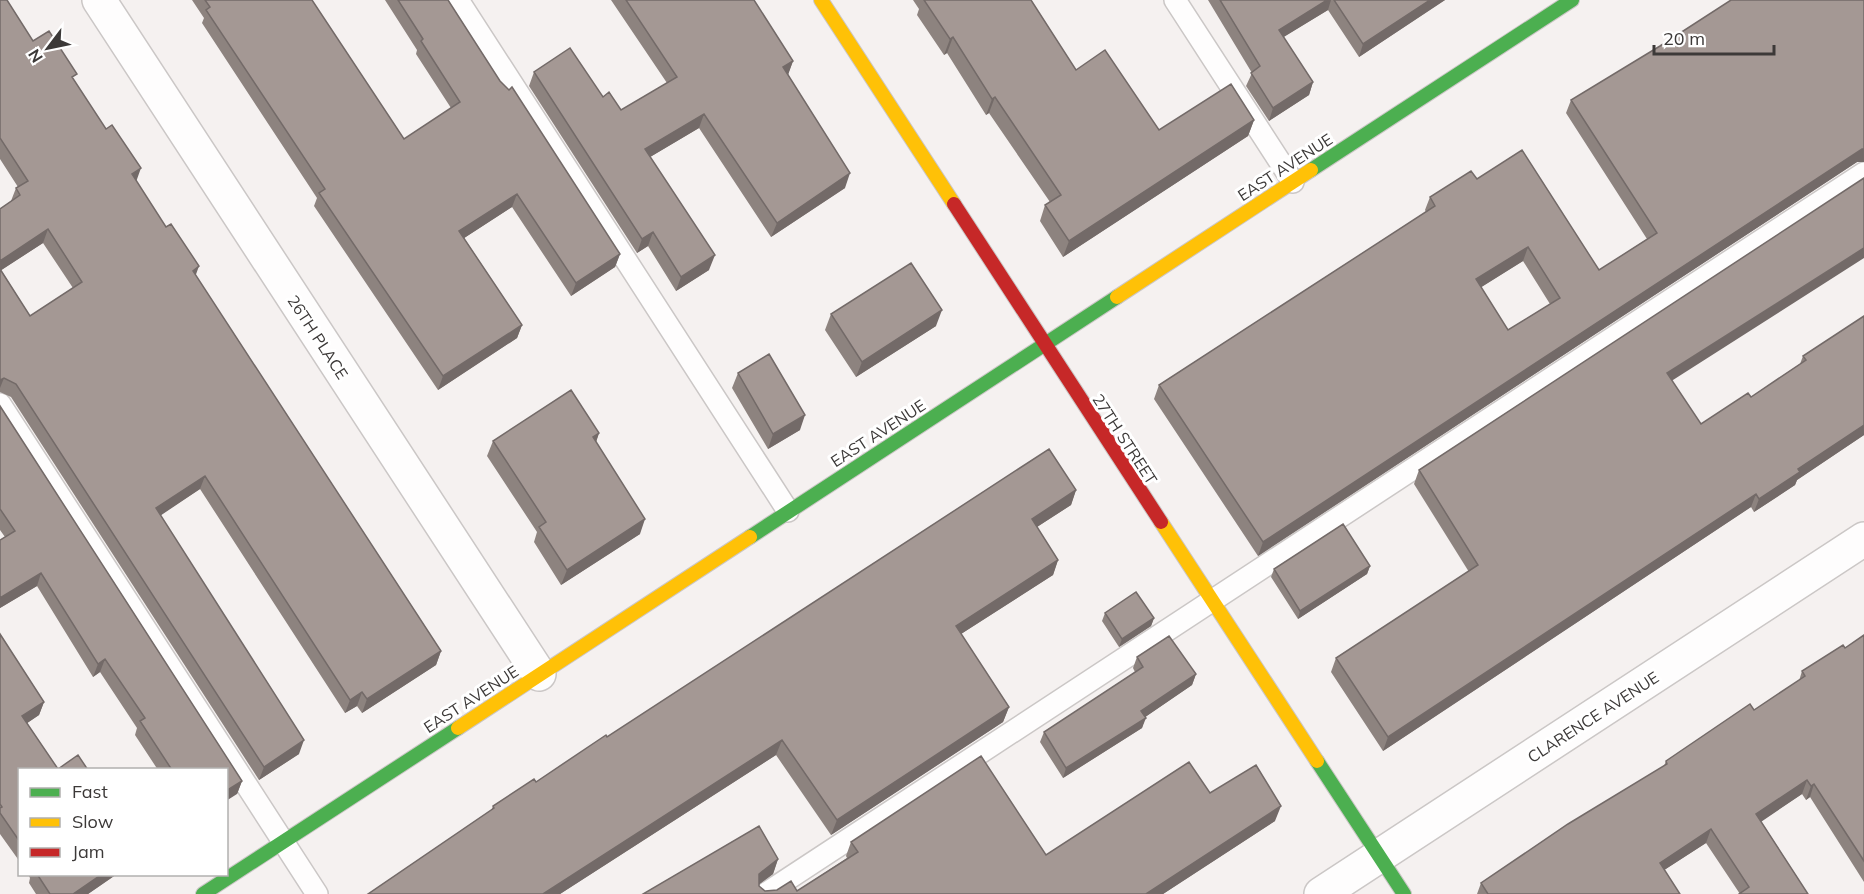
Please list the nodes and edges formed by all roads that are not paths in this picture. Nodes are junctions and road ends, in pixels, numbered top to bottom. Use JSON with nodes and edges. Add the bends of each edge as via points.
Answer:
{"nodes":[{"id":1,"x":99,"y":0,"type":"edge"},
{"id":2,"x":458,"y":0,"type":"edge"},
{"id":3,"x":821,"y":0,"type":"edge"},
{"id":4,"x":1175,"y":0,"type":"edge"},
{"id":5,"x":1555,"y":5,"type":"edge"},
{"id":6,"x":1864,"y":173,"type":"edge"},
{"id":7,"x":1293,"y":182,"type":"junction"},
{"id":8,"x":1044,"y":344,"type":"junction"},
{"id":9,"x":0,"y":404,"type":"edge"},
{"id":10,"x":788,"y":511,"type":"junction"},
{"id":11,"x":1864,"y":539,"type":"edge"},
{"id":12,"x":1212,"y":602,"type":"junction"},
{"id":13,"x":539,"y":674,"type":"junction"},
{"id":14,"x":283,"y":842,"type":"junction"},
{"id":15,"x":1379,"y":856,"type":"junction"},
{"id":16,"x":203,"y":894,"type":"edge"},
{"id":17,"x":317,"y":894,"type":"edge"},
{"id":18,"x":765,"y":894,"type":"edge"},
{"id":19,"x":1321,"y":894,"type":"edge"},
{"id":20,"x":1404,"y":894,"type":"edge"}],
"edges":[{"from":1,"to":13,"type":"street","name":"26TH PLACE"},
{"from":2,"to":10,"type":"lane"},
{"from":3,"to":8,"type":"street","name":"27TH STREET"},
{"from":4,"to":7,"type":"lane"},
{"from":5,"to":7,"type":"street","name":"EAST AVENUE"},
{"from":6,"to":12,"type":"lane"},
{"from":7,"to":8,"type":"street","name":"EAST AVENUE"},
{"from":8,"to":10,"type":"street","name":"EAST AVENUE"},
{"from":8,"to":12,"type":"street","name":"27TH STREET"},
{"from":9,"to":14,"type":"lane"},
{"from":10,"to":13,"type":"street","name":"EAST AVENUE"},
{"from":11,"to":15,"type":"street","name":"CLARENCE AVENUE"},
{"from":12,"to":15,"type":"street","name":"27TH STREET"},
{"from":12,"to":18,"type":"lane"},
{"from":13,"to":14,"type":"street","name":"EAST AVENUE"},
{"from":14,"to":16,"type":"street","name":"EAST AVENUE"},
{"from":14,"to":17,"type":"lane"},
{"from":15,"to":19,"type":"street","name":"CLARENCE AVENUE"},
{"from":15,"to":20,"type":"street","name":"27TH STREET"}]}
